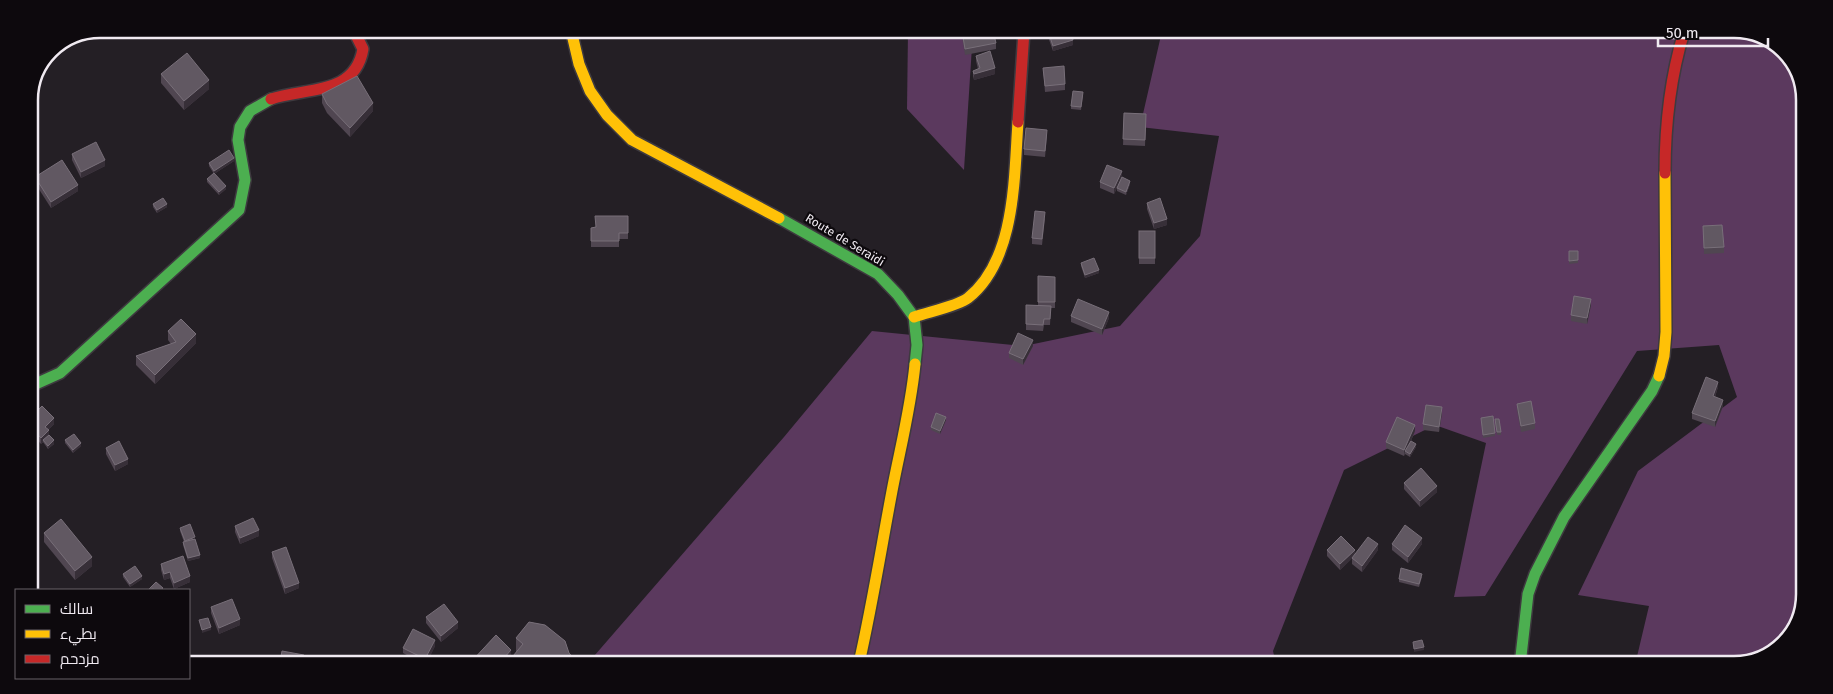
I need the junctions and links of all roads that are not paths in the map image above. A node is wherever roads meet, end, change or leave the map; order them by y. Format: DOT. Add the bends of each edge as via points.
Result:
graph roads {
  1 [pos="358,38"];
  2 [pos="573,38"];
  3 [pos="1024,38"];
  4 [pos="1682,38"];
  5 [pos="914,317"];
  6 [pos="38,383"];
  7 [pos="861,656"];
  8 [pos="1521,656"];
  1 -- 6 [label="main road" via="364,49 359,67 342,83 314,92 278,95 254,108 240,128 245,181 239,210 60,373"];
  2 -- 5 [label="main road, Route de Seraïdi" via="578,64 592,98 608,119 632,140 878,274"];
  3 -- 5 [label="main road" via="1006,236 987,278 967,299"];
  4 -- 8 [label="main road" via="1667,103 1666,333 1661,374 1564,517 1535,574 1528,594"];
  5 -- 7 [label="main road, Route de Seraïdi" via="917,345 912,396"];
}
